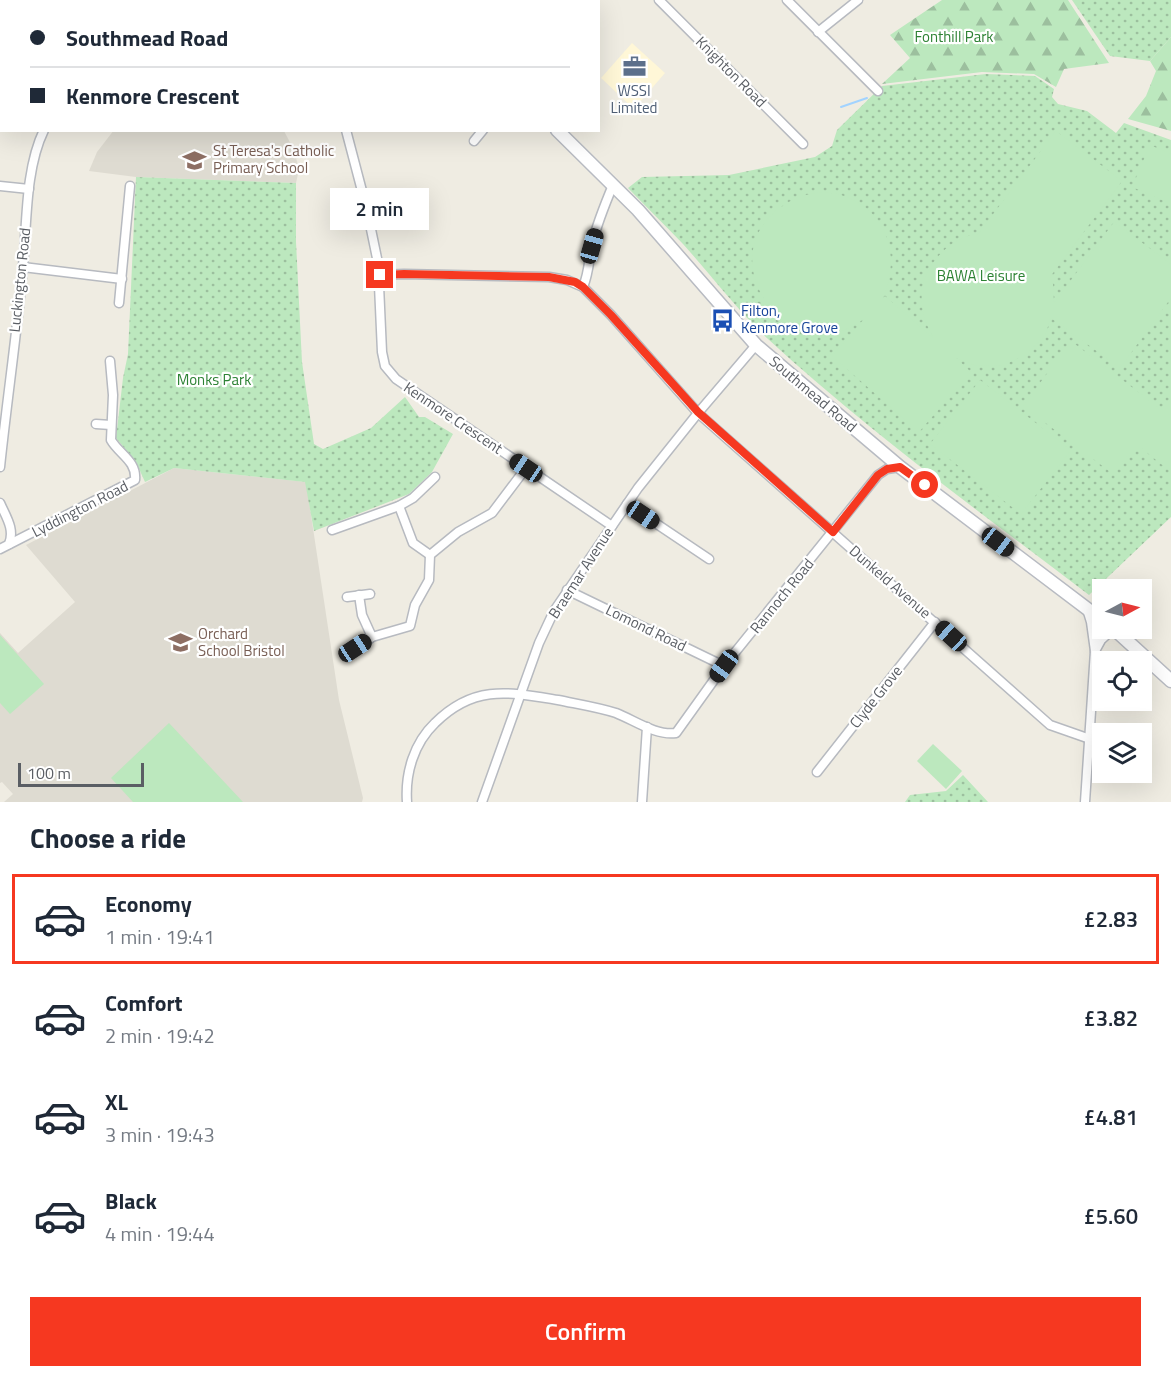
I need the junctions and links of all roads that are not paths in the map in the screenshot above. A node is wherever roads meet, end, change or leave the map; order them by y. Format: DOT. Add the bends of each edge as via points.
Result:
graph roads {
  1 [pos="659,0"];
  2 [pos="787,0"];
  3 [pos="858,0"];
  4 [pos="818,32"];
  5 [pos="878,91"];
  6 [pos="43,132"];
  7 [pos="347,132"];
  8 [pos="481,132"];
  9 [pos="559,132"];
  10 [pos="474,141"];
  11 [pos="803,144"];
  12 [pos="613,185"];
  13 [pos="0,186"];
  14 [pos="130,186"];
  15 [pos="29,189"];
  16 [pos="629,201"];
  17 [pos="607,205"];
  18 [pos="23,267"];
  19 [pos="380,275"];
  20 [pos="122,279"];
  21 [pos="583,287"];
  22 [pos="119,303"];
  23 [pos="756,345"];
  24 [pos="110,361"];
  25 [pos="698,412"];
  26 [pos="96,424"];
  27 [pos="111,425"];
  28 [pos="879,449"];
  29 [pos="0,467"];
  30 [pos="900,467"];
  31 [pos="526,468"];
  32 [pos="878,475"];
  33 [pos="435,477"];
  34 [pos="0,503"];
  35 [pos="627,504"];
  36 [pos="399,506"];
  37 [pos="612,526"];
  38 [pos="332,530"];
  39 [pos="833,532"];
  40 [pos="9,544"];
  41 [pos="0,549"];
  42 [pos="430,555"];
  43 [pos="709,559"];
  44 [pos="567,590"];
  45 [pos="370,594"];
  46 [pos="359,595"];
  47 [pos="347,597"];
  48 [pos="1087,609"];
  49 [pos="1092,613"];
  50 [pos="934,622"];
  51 [pos="372,637"];
  52 [pos="1102,639"];
  53 [pos="1124,639"];
  54 [pos="1095,651"];
  55 [pos="347,656"];
  56 [pos="724,666"];
  57 [pos="1171,681"];
  58 [pos="520,694"];
  59 [pos="1092,704"];
  60 [pos="647,727"];
  61 [pos="1090,739"];
  62 [pos="817,772"];
  63 [pos="408,802"];
  64 [pos="482,802"];
  65 [pos="642,802"];
  66 [pos="1085,802"];
  1 -- 11 [label="street, Knighton Road"];
  2 -- 4 [label="street"];
  3 -- 4 [label="street"];
  4 -- 5 [label="street"];
  6 -- 15 [label="street, Luckington Road"];
  7 -- 19 [label="street" via="368,210"];
  8 -- 10 [label="street"];
  9 -- 12 [label="main road, Southmead Road"];
  12 -- 16 [label="main road, Southmead Road"];
  12 -- 17 [label="street"];
  13 -- 15 [label="street"];
  14 -- 20 [label="street"];
  15 -- 18 [label="street, Luckington Road"];
  16 -- 17 [label="street"];
  16 -- 23 [label="main road, Southmead Road"];
  17 -- 21 [label="street" via="597,228"];
  18 -- 20 [label="street"];
  18 -- 29 [label="street, Luckington Road"];
  19 -- 21 [label="street" via="549,277"];
  19 -- 31 [label="street, Kenmore Crescent" via="385,366 396,379"];
  20 -- 22 [label="street"];
  21 -- 25 [label="street"];
  23 -- 25 [label="street, Braemar Avenue"];
  23 -- 28 [label="main road, Southmead Road"];
  24 -- 27 [label="street, Lyddington Road" via="116,372"];
  25 -- 35 [label="street, Braemar Avenue"];
  25 -- 39 [label="street, Dunkeld Avenue"];
  26 -- 27 [label="street"];
  27 -- 40 [label="street, Lyddington Road" via="111,440 128,458 135,480"];
  28 -- 30 [label="main road, Southmead Road"];
  28 -- 32 [label="street"];
  30 -- 32 [label="street"];
  30 -- 48 [label="main road, Southmead Road"];
  31 -- 37 [label="street, Kenmore Crescent"];
  31 -- 42 [label="street" via="492,513 458,532"];
  32 -- 39 [label="street, Rannoch Road"];
  33 -- 36 [label="street"];
  34 -- 40 [label="street" via="12,530"];
  35 -- 37 [label="street, Braemar Avenue"];
  35 -- 43 [label="street"];
  36 -- 38 [label="street"];
  36 -- 42 [label="street" via="413,543"];
  37 -- 44 [label="street, Braemar Avenue"];
  39 -- 50 [label="street, Dunkeld Avenue"];
  39 -- 56 [label="street, Rannoch Road"];
  40 -- 41 [label="street, Lyddington Road"];
  42 -- 51 [label="street" via="429,580 412,623 407,628"];
  44 -- 56 [label="street, Lomond Road"];
  44 -- 58 [label="street, Braemar Avenue" via="539,643"];
  45 -- 46 [label="street"];
  46 -- 47 [label="street"];
  46 -- 51 [label="street" via="362,615"];
  48 -- 49 [label="main road, Southmead Road"];
  48 -- 54 [label="street"];
  50 -- 61 [label="street, Dunkeld Avenue" via="1050,725"];
  50 -- 62 [label="street, Clyde Grove"];
  51 -- 55 [label="street"];
  52 -- 54 [label="street"];
  53 -- 57 [label="main road"];
  56 -- 60 [label="street, Rannoch Road" via="676,733"];
  58 -- 60 [label="street, Rannoch Road" via="615,713"];
  58 -- 63 [label="street, Rannoch Road" via="478,696 438,720 413,756"];
  58 -- 64 [label="street, Braemar Avenue"];
  59 -- 61 [label="street"];
  60 -- 65 [label="street"];
  61 -- 66 [label="street"];
}
